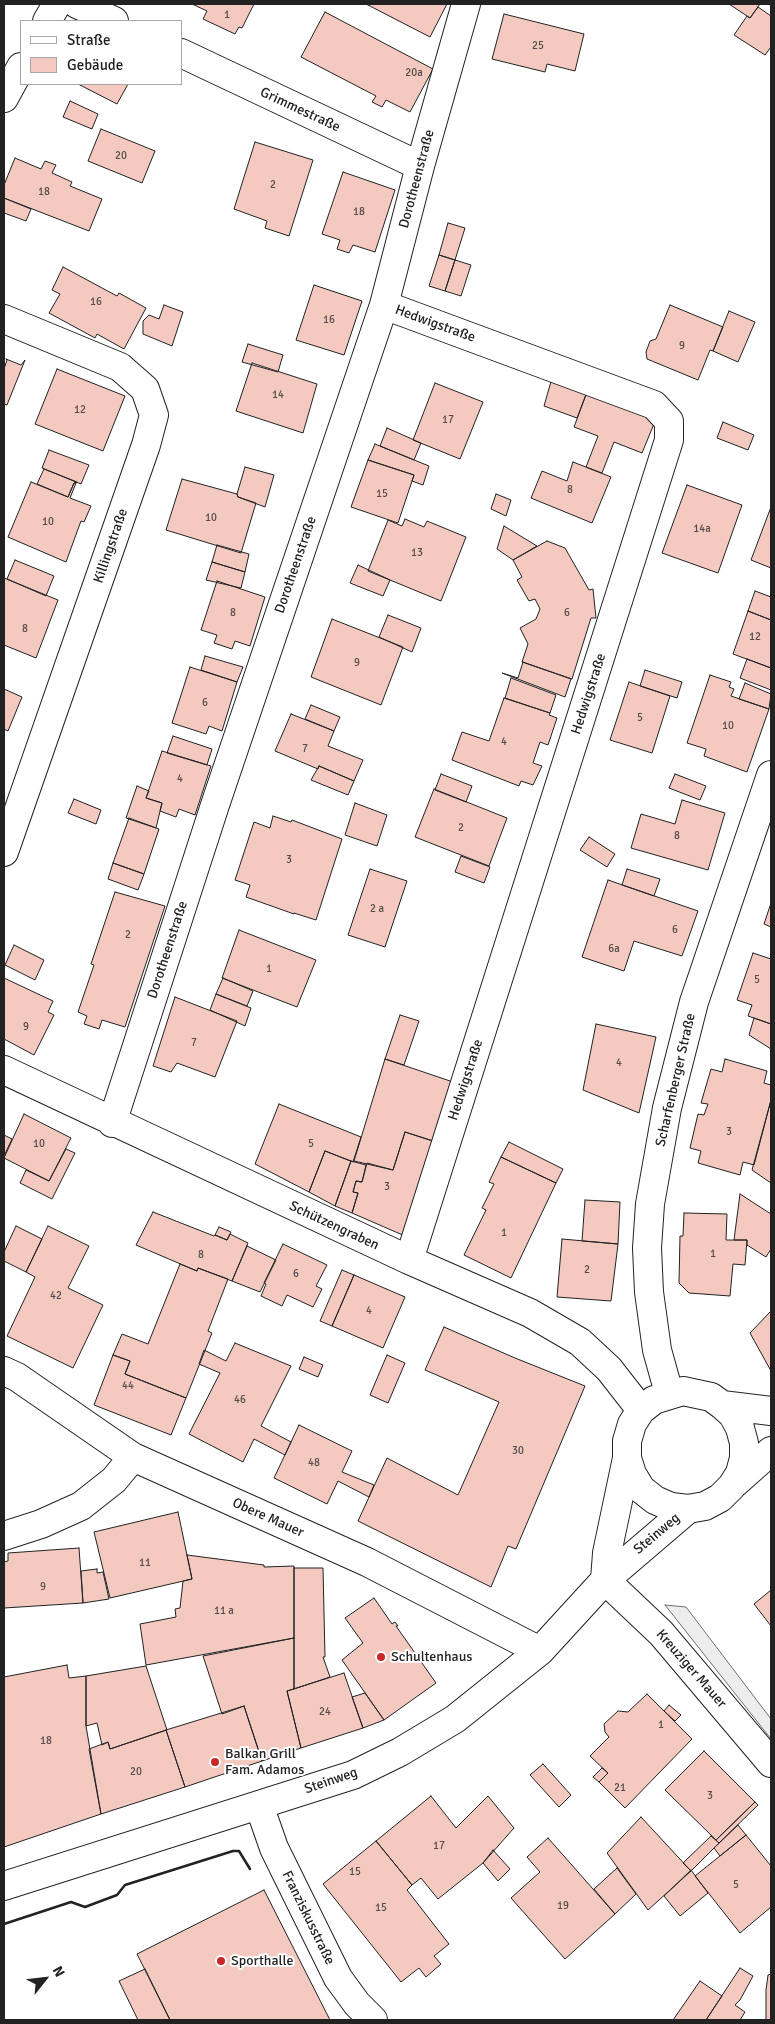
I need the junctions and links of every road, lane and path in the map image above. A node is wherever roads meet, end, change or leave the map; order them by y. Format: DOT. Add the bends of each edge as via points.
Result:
graph roads {
  1 [pos="57,4"];
  2 [pos="77,4"];
  3 [pos="466,4"];
  4 [pos="48,20"];
  5 [pos="112,20"];
  6 [pos="182,53"];
  7 [pos="20,69"];
  8 [pos="4,98"];
  9 [pos="420,166"];
  10 [pos="384,305"];
  11 [pos="4,319"];
  12 [pos="771,775"];
  13 [pos="4,852"];
  14 [pos="4,1070"];
  15 [pos="112,1123"];
  16 [pos="408,1260"];
  17 [pos="4,1371"];
  18 [pos="669,1393"];
  19 [pos="722,1404"];
  20 [pos="642,1410"];
  21 [pos="771,1411"];
  22 [pos="771,1450"];
  23 [pos="134,1457"];
  24 [pos="627,1458"];
  25 [pos="732,1486"];
  26 [pos="688,1509"];
  27 [pos="4,1536"];
  28 [pos="604,1580"];
  29 [pos="540,1651"];
  30 [pos="771,1763"];
  31 [pos="259,1805"];
  32 [pos="4,1886"];
  33 [pos="373,2020"];
  1 -- 4 [label="street"];
  2 -- 5 [label="street"];
  3 -- 9 [label="street, Dorotheenstraße"];
  6 -- 9 [label="street, Grimmestraße"];
  7 -- 8 [label="street"];
  9 -- 10 [label="street, Dorotheenstraße"];
  10 -- 15 [label="street, Dorotheenstraße" via="218,795"];
  10 -- 16 [label="street, Hedwigstraße" via="654,405 668,421 669,440"];
  11 -- 13 [label="street, Killingstraße" via="120,367 145,389 154,415"];
  12 -- 18 [label="street, Scharfenberger Straße" via="694,1002 667,1108 650,1204 648,1292 657,1350"];
  14 -- 15 [label="street, Schützengraben"];
  15 -- 16 [label="street, Schützengraben"];
  16 -- 20 [label="street, Schützengraben" via="530,1313 580,1342 609,1368"];
  17 -- 23 [label="street, Obere Mauer"];
  18 -- 19 [label="street" via="697,1392"];
  18 -- 20 [label="street"];
  19 -- 21 [label="street"];
  19 -- 25 [label="street" via="736,1422 744,1443 740,1473"];
  20 -- 24 [label="street" via="630,1432"];
  22 -- 25 [label="street"];
  23 -- 27 [label="street" via="114,1480 81,1506"];
  23 -- 29 [label="street, Obere Mauer" via="367,1562"];
  24 -- 26 [label="street" via="632,1474 655,1500 671,1507"];
  24 -- 28 [label="street"];
  25 -- 26 [label="street" via="712,1502"];
  26 -- 28 [label="street, Steinweg"];
  28 -- 29 [label="street, Steinweg"];
  28 -- 30 [label="street, Kreuziger Mauer" via="661,1634"];
  29 -- 31 [label="street, Steinweg" via="455,1719 400,1752 353,1775"];
  31 -- 32 [label="street, Steinweg"];
  31 -- 33 [label="street, Franziskusstraße" via="274,1848 338,1978"];
}
